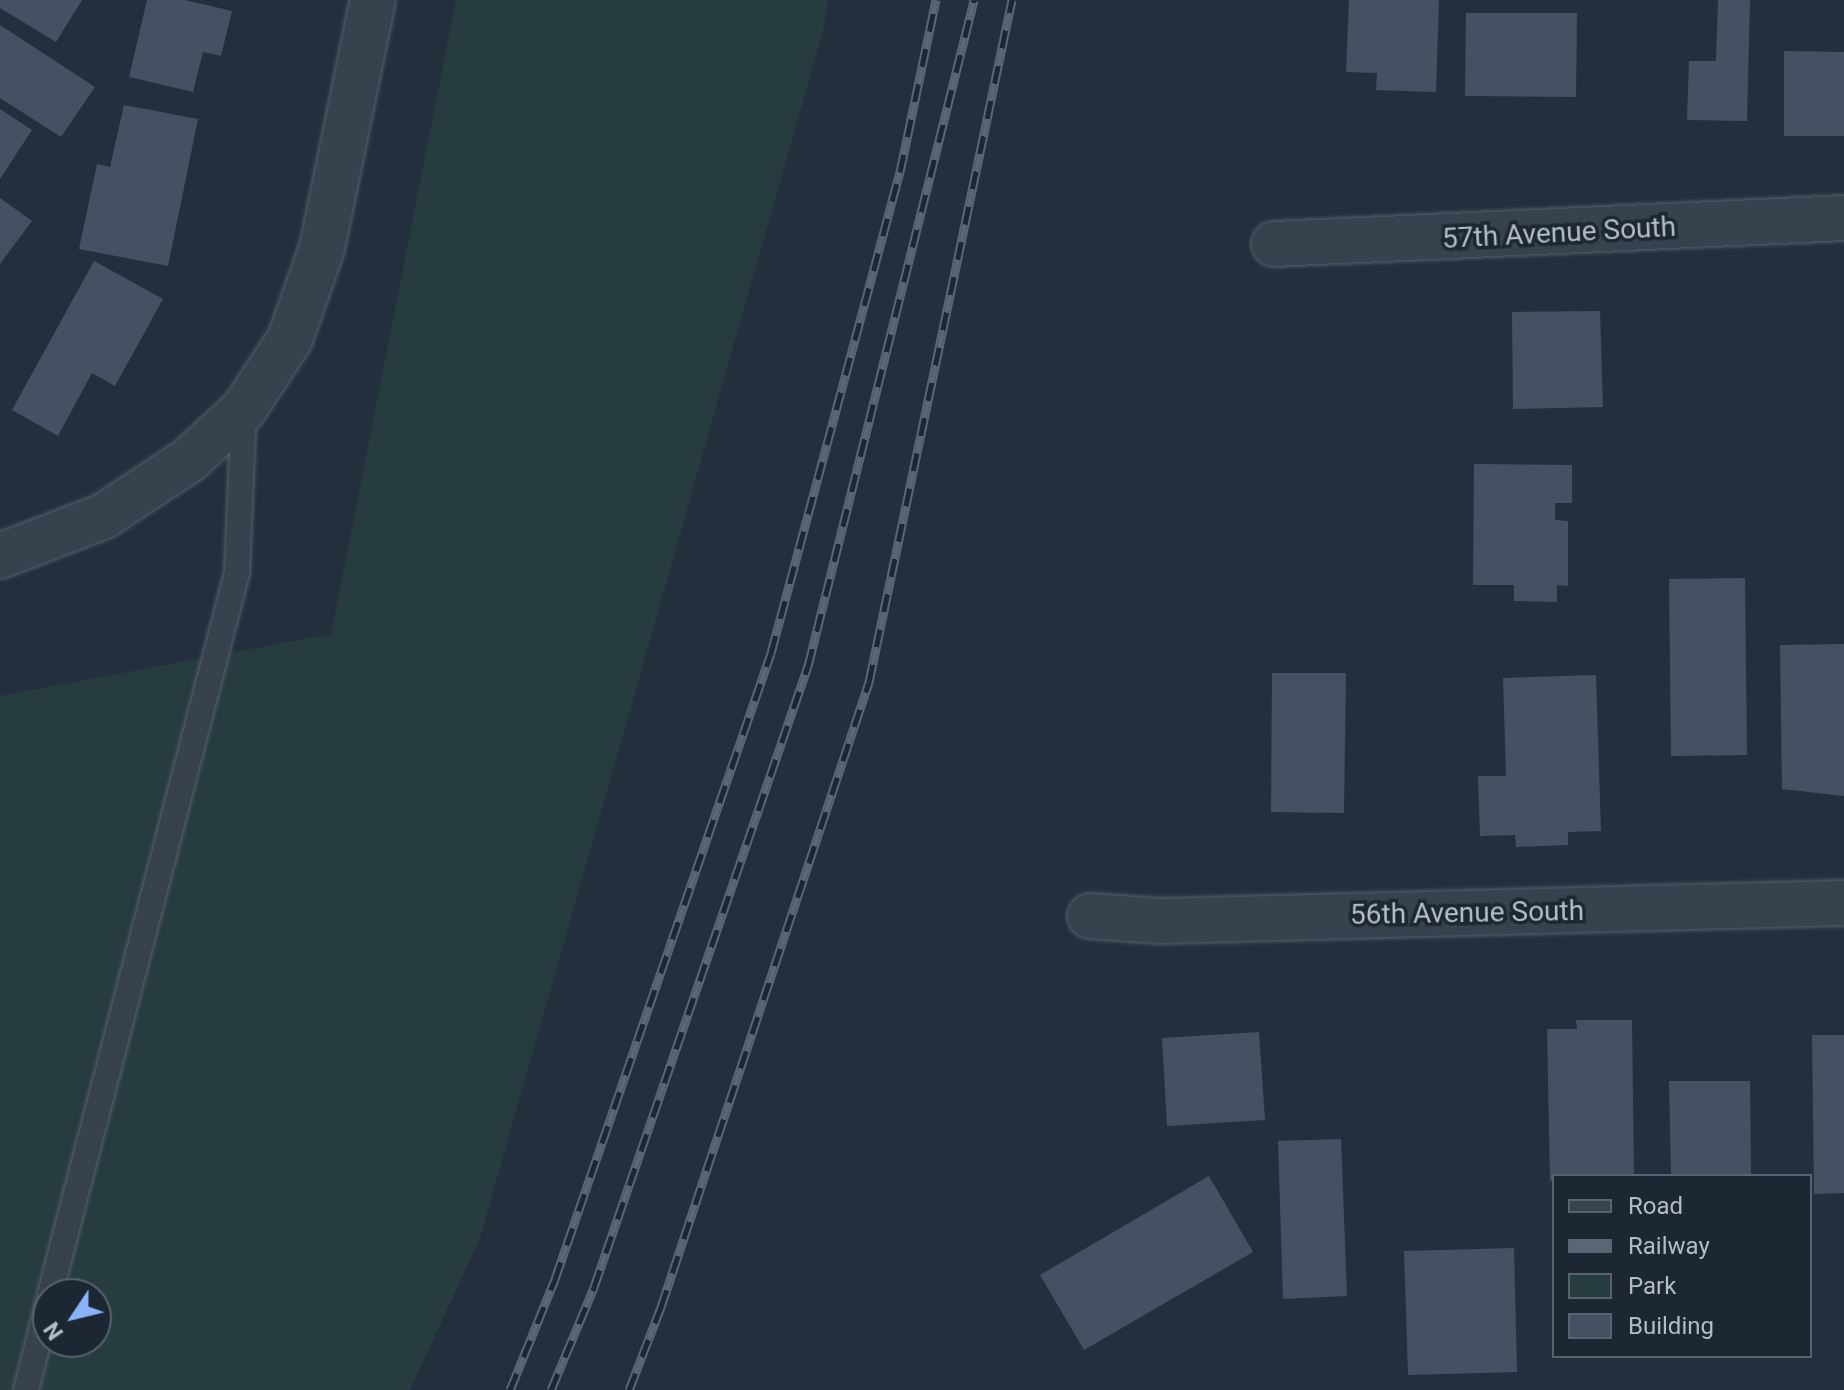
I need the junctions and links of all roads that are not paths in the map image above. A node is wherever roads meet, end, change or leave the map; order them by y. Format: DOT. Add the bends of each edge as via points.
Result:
graph roads {
  1 [pos="373,0"];
  2 [pos="1844,218"];
  3 [pos="1274,244"];
  4 [pos="244,409"];
  5 [pos="0,556"];
  6 [pos="1844,903"];
  7 [pos="1090,916"];
  8 [pos="54,1278"];
  9 [pos="34,1358"];
  10 [pos="26,1390"];
  1 -- 4 [label="street" via="322,248 290,339"];
  2 -- 3 [label="street, 57th Avenue South"];
  4 -- 5 [label="street" via="189,460 104,516"];
  4 -- 8 [label="lane" via="237,573"];
  6 -- 7 [label="street, 56th Avenue South" via="1161,921"];
  9 -- 10 [label="lane"];
}
